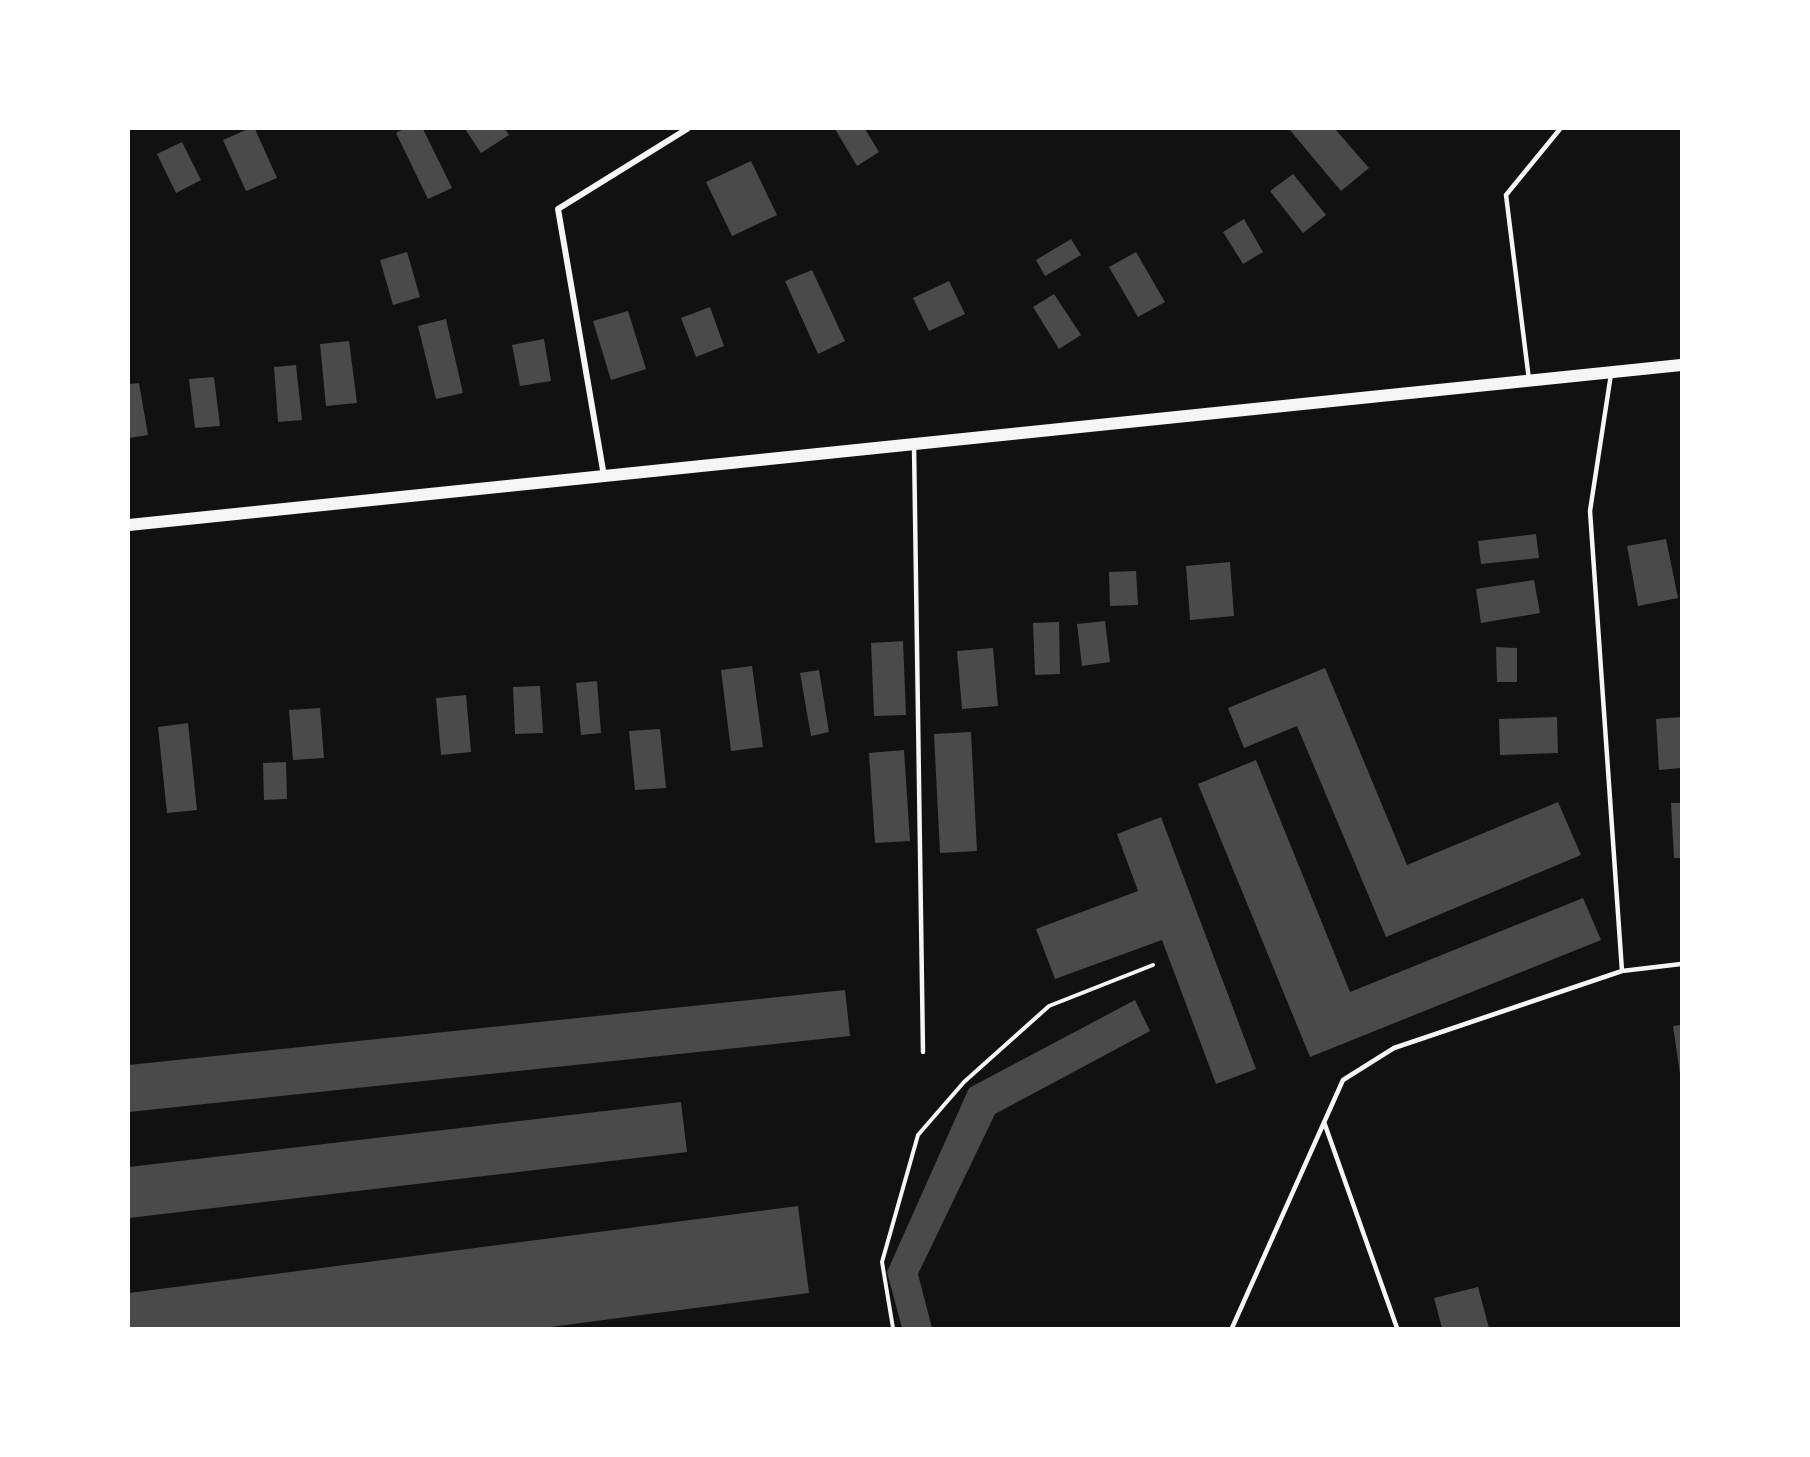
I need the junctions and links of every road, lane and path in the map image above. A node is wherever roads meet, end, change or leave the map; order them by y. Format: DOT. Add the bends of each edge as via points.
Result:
graph roads {
  1 [pos="687,129"];
  2 [pos="1560,129"];
  3 [pos="1681,365"];
  4 [pos="1612,372"];
  5 [pos="1529,380"];
  6 [pos="914,444"];
  7 [pos="604,476"];
  8 [pos="129,525"];
  9 [pos="1681,964"];
  10 [pos="1153,965"];
  11 [pos="1622,971"];
  12 [pos="924,1052"];
  13 [pos="1324,1122"];
  14 [pos="893,1328"];
  15 [pos="1232,1328"];
  16 [pos="1396,1328"];
  1 -- 7 [label="street" via="558,209"];
  2 -- 5 [label="lane" via="1506,195"];
  3 -- 4 [label="main road"];
  4 -- 5 [label="main road"];
  4 -- 11 [label="lane" via="1590,511"];
  5 -- 6 [label="main road"];
  6 -- 7 [label="main road"];
  6 -- 12 [label="lane"];
  7 -- 8 [label="main road"];
  9 -- 11 [label="lane"];
  10 -- 14 [label="path" via="1049,1006 963,1082 918,1136 882,1262"];
  11 -- 13 [label="lane" via="1394,1048 1342,1080"];
  13 -- 15 [label="lane"];
  13 -- 16 [label="lane"];
}
